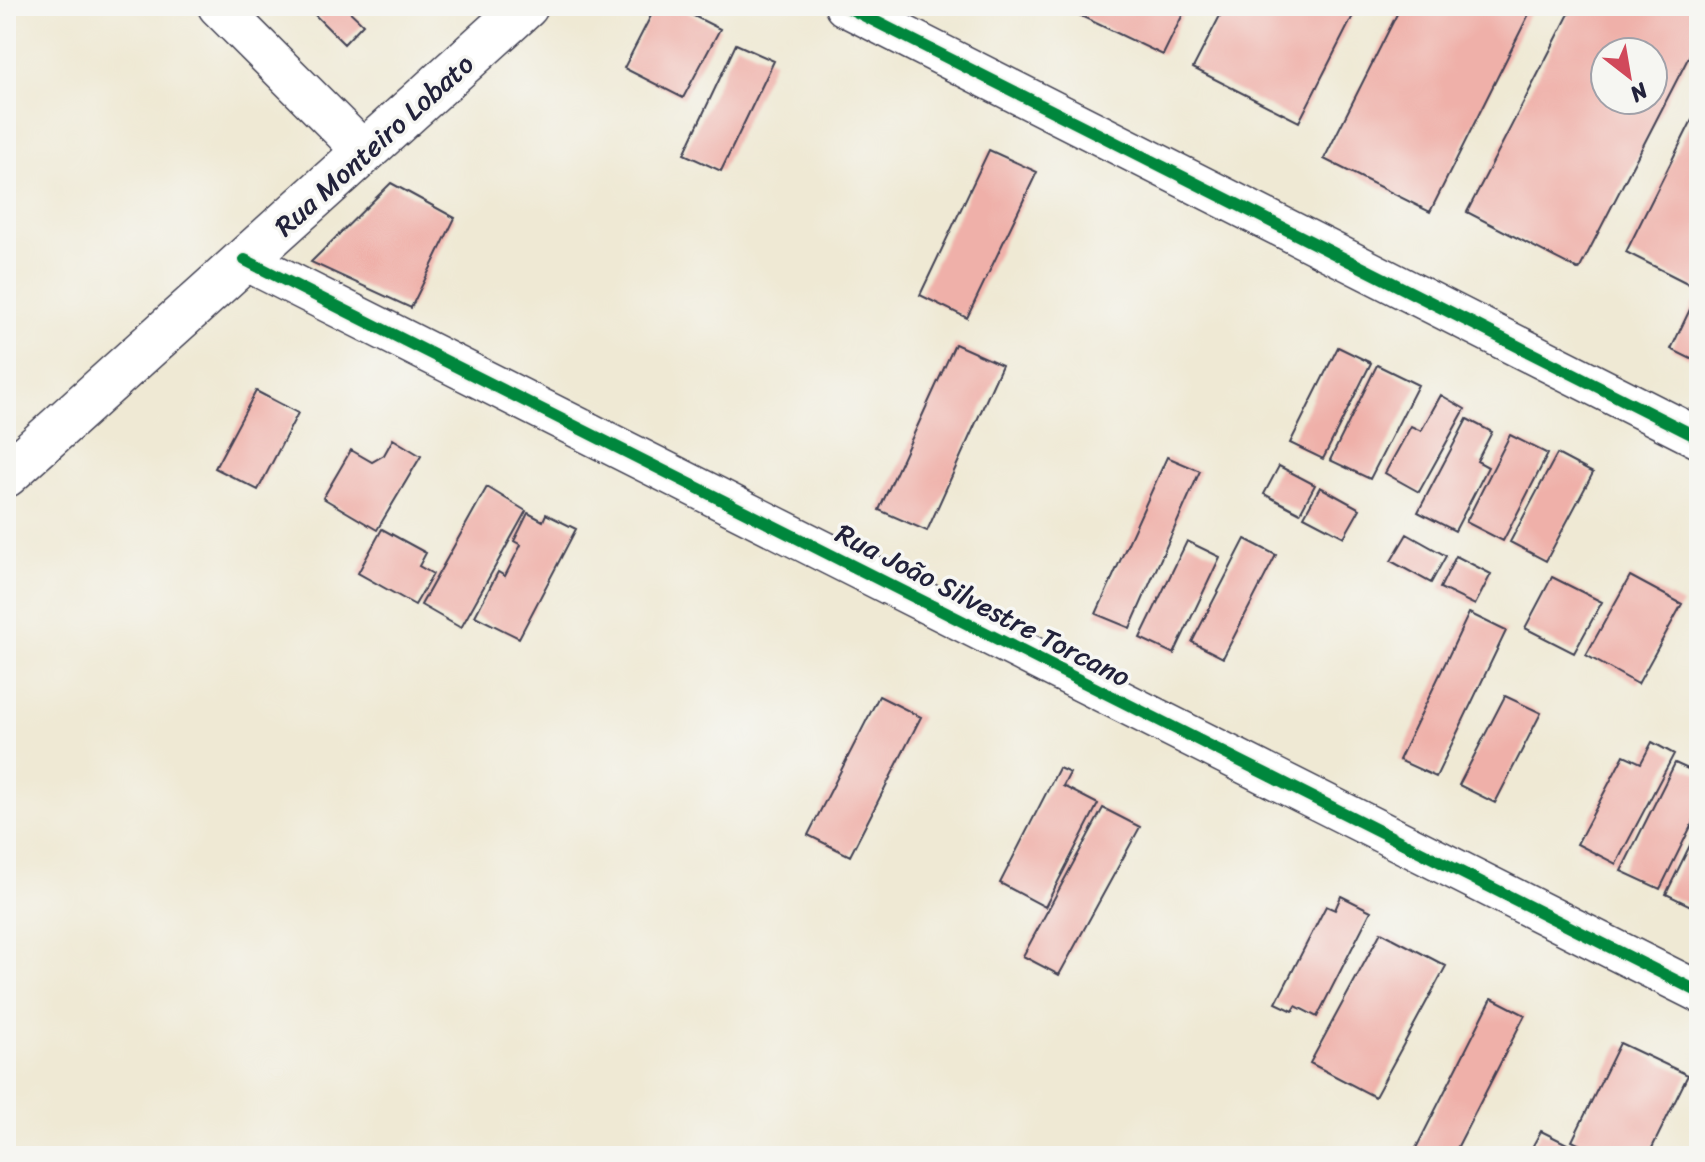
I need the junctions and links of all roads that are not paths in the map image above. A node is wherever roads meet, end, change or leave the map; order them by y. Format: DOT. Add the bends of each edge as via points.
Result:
graph roads {
  1 [pos="218,6"];
  2 [pos="526,6"];
  3 [pos="845,6"];
  4 [pos="365,153"];
  5 [pos="245,260"];
  6 [pos="1699,438"];
  7 [pos="6,475"];
  8 [pos="1699,992"];
  1 -- 4 [label="street"];
  2 -- 4 [label="street, Rua Monteiro Lobato"];
  3 -- 6 [label="street"];
  4 -- 5 [label="street, Rua Monteiro Lobato"];
  5 -- 7 [label="street, Rua Monteiro Lobato"];
  5 -- 8 [label="street, Rua João Silvestre Torcano"];
}
